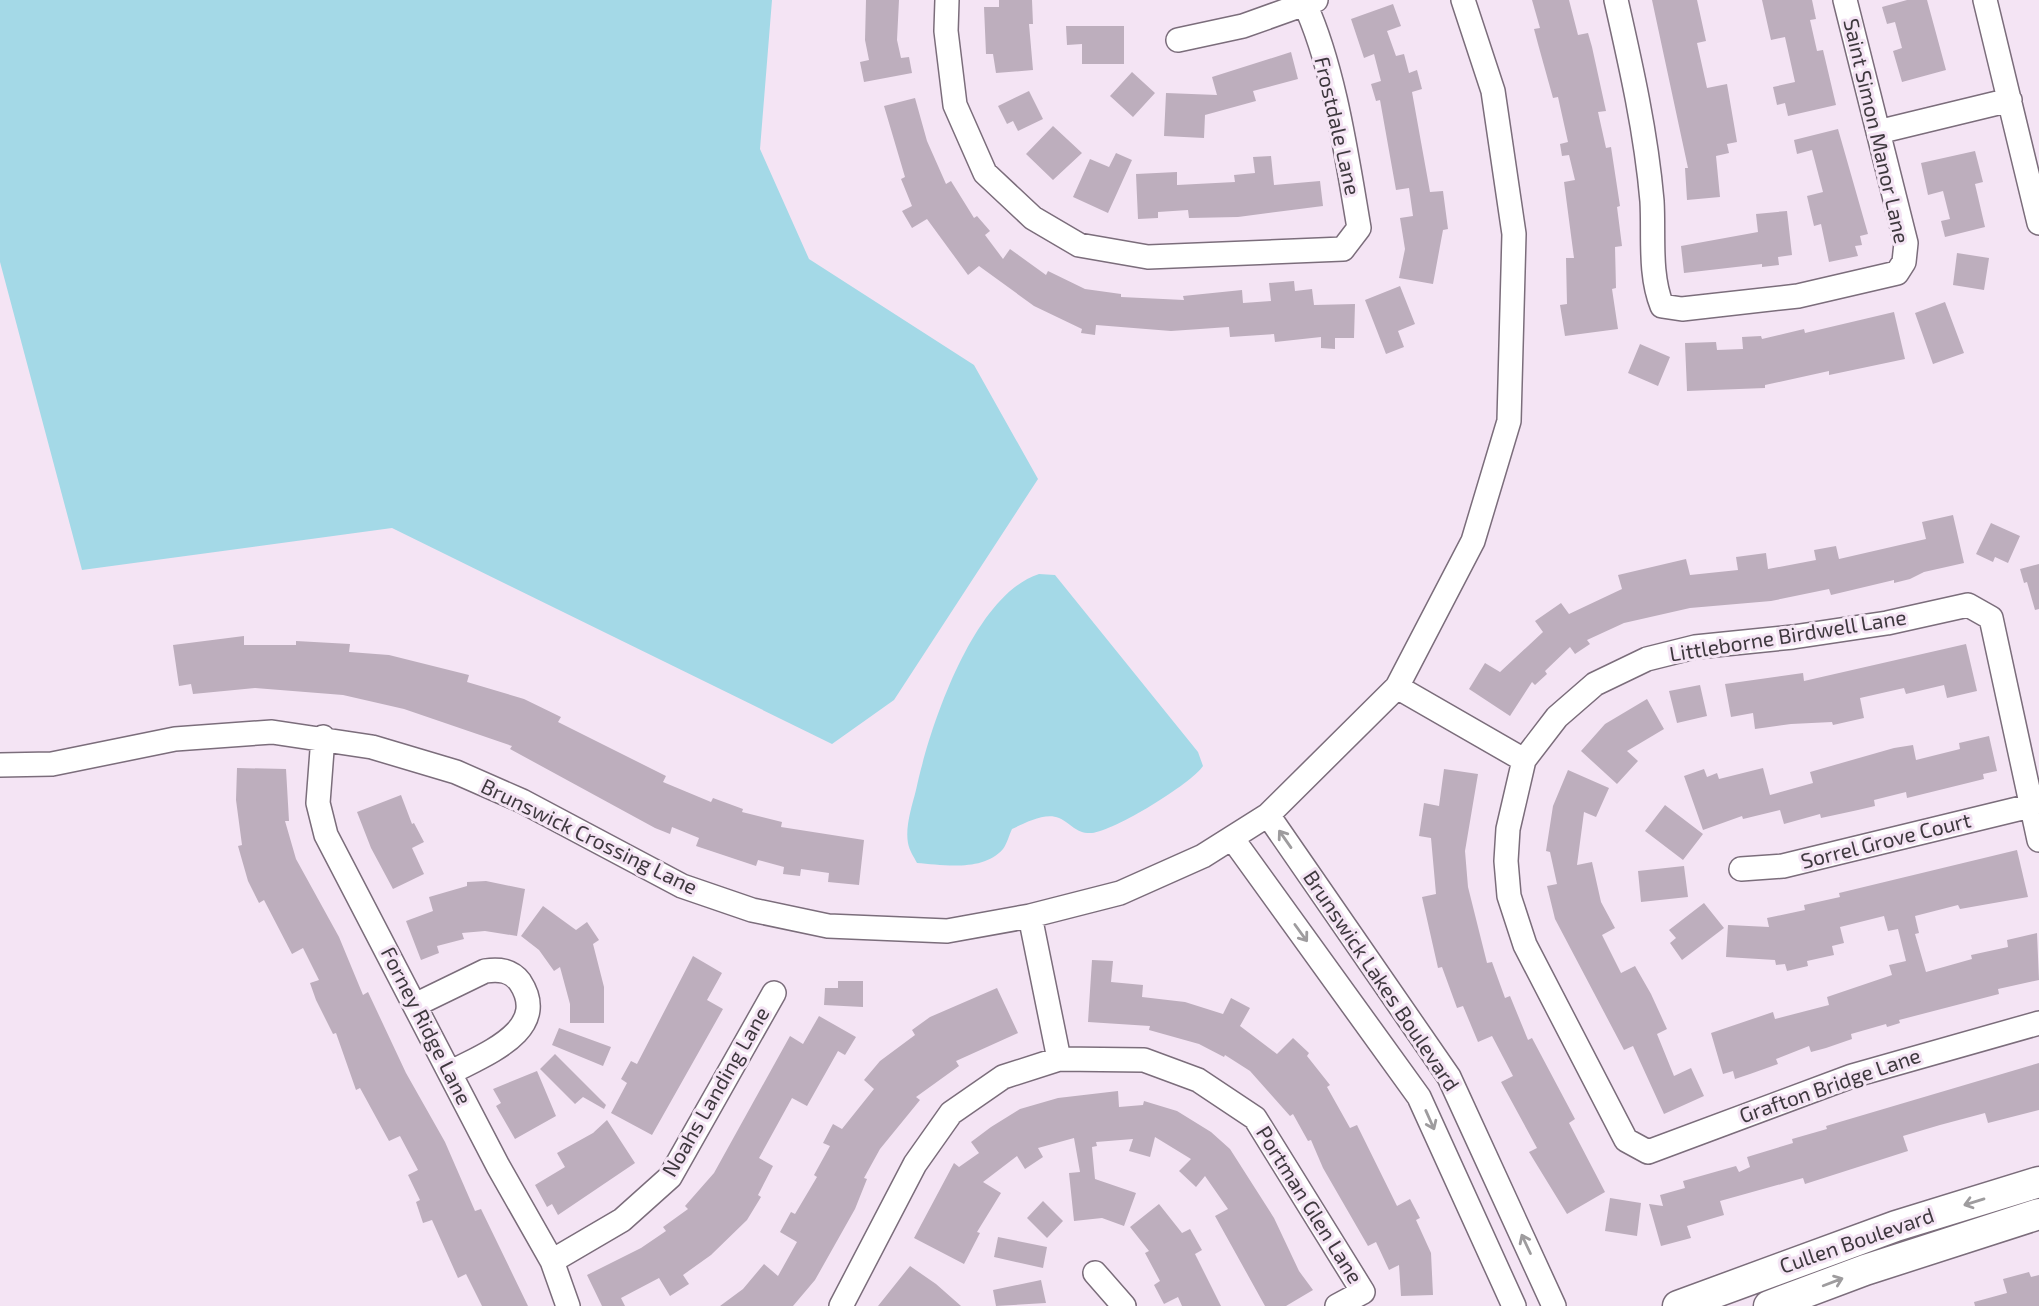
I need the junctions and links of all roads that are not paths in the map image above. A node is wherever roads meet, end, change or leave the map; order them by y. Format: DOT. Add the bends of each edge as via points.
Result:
graph roads {
  1 [pos="947,0"];
  2 [pos="1463,0"];
  3 [pos="1616,0"];
  4 [pos="1845,0"];
  5 [pos="1985,0"];
  6 [pos="1308,1"];
  7 [pos="1178,40"];
  8 [pos="2010,100"];
  9 [pos="1878,132"];
  10 [pos="2039,223"];
  11 [pos="1397,687"];
  12 [pos="323,737"];
  13 [pos="1524,760"];
  14 [pos="0,765"];
  15 [pos="2030,806"];
  16 [pos="1268,815"];
  17 [pos="1233,838"];
  18 [pos="2039,840"];
  19 [pos="1741,869"];
  20 [pos="1030,916"];
  21 [pos="774,993"];
  22 [pos="415,1005"];
  23 [pos="2039,1023"];
  24 [pos="1059,1059"];
  25 [pos="450,1073"];
  26 [pos="1626,1140"];
  27 [pos="2039,1182"];
  28 [pos="2039,1214"];
  29 [pos="552,1261"];
  30 [pos="1095,1273"];
  31 [pos="568,1306"];
  32 [pos="841,1306"];
  33 [pos="1124,1306"];
  34 [pos="1337,1306"];
  35 [pos="1514,1306"];
  36 [pos="1554,1306"];
  37 [pos="1678,1306"];
  38 [pos="1769,1306"];
  1 -- 6 [label="street, Frostdale Lane" via="955,104 985,173 1032,218 1079,245 1148,257 1343,249 1359,228 1331,85"];
  2 -- 11 [label="street, Brunswick Crossing Lane" via="1493,91 1514,234 1509,421 1473,541"];
  3 -- 9 [label="street, Saint Simon Manor Lane" via="1641,113 1652,200 1655,289 1662,306 1682,309 1798,296 1897,273 1904,262 1906,243"];
  4 -- 9 [label="street, Saint Simon Manor Lane"];
  5 -- 8 [label="street"];
  6 -- 7 [label="street" via="1243,26"];
  8 -- 9 [label="street"];
  8 -- 10 [label="street"];
  11 -- 13 [label="street"];
  11 -- 16 [label="street, Brunswick Crossing Lane"];
  12 -- 14 [label="street, Brunswick Crossing Lane" via="272,732 175,739 52,764"];
  12 -- 20 [label="street, Brunswick Crossing Lane" via="456,772 522,801 682,886 752,909 828,926 947,931"];
  12 -- 22 [label="street, Forney Ridge Lane" via="318,803 326,835"];
  13 -- 15 [label="street, Littleborne Birdwell Lane" via="1557,717 1595,684 1647,659 1695,647 1887,623 1968,605 1991,618"];
  13 -- 26 [label="street, Littleborne Birdwell Lane" via="1508,829 1509,896 1525,945"];
  15 -- 18 [label="street"];
  15 -- 19 [label="street, Sorrel Grove Court" via="1783,866"];
  16 -- 17 [label="street, Brunswick Crossing Lane"];
  36 -- 16 [label="street, Brunswick Lakes Boulevard, one-way" via="1449,1077"];
  17 -- 20 [label="street, Brunswick Crossing Lane" via="1120,893"];
  17 -- 35 [label="street, Brunswick Lakes Boulevard, one-way" via="1419,1097"];
  20 -- 24 [label="street"];
  21 -- 29 [label="street, Noahs Landing Lane" via="670,1177 622,1220"];
  22 -- 25 [label="street, Forney Ridge Lane"];
  22 -- 25 [label="street" via="485,971 498,969 520,982 527,1011 517,1035"];
  23 -- 26 [label="street, Grafton Bridge Lane" via="1852,1076 1648,1152"];
  24 -- 32 [label="street, Portman Glen Lane" via="1003,1077 951,1114 915,1164"];
  24 -- 34 [label="street, Portman Glen Lane" via="1144,1060 1198,1080 1255,1118 1363,1292"];
  25 -- 29 [label="street, Forney Ridge Lane"];
  27 -- 37 [label="main road, Cullen Boulevard, one-way" via="1896,1226"];
  38 -- 28 [label="main road, Cullen Boulevard, one-way"];
  29 -- 31 [label="street, Forney Ridge Lane"];
  30 -- 33 [label="street"];
}
